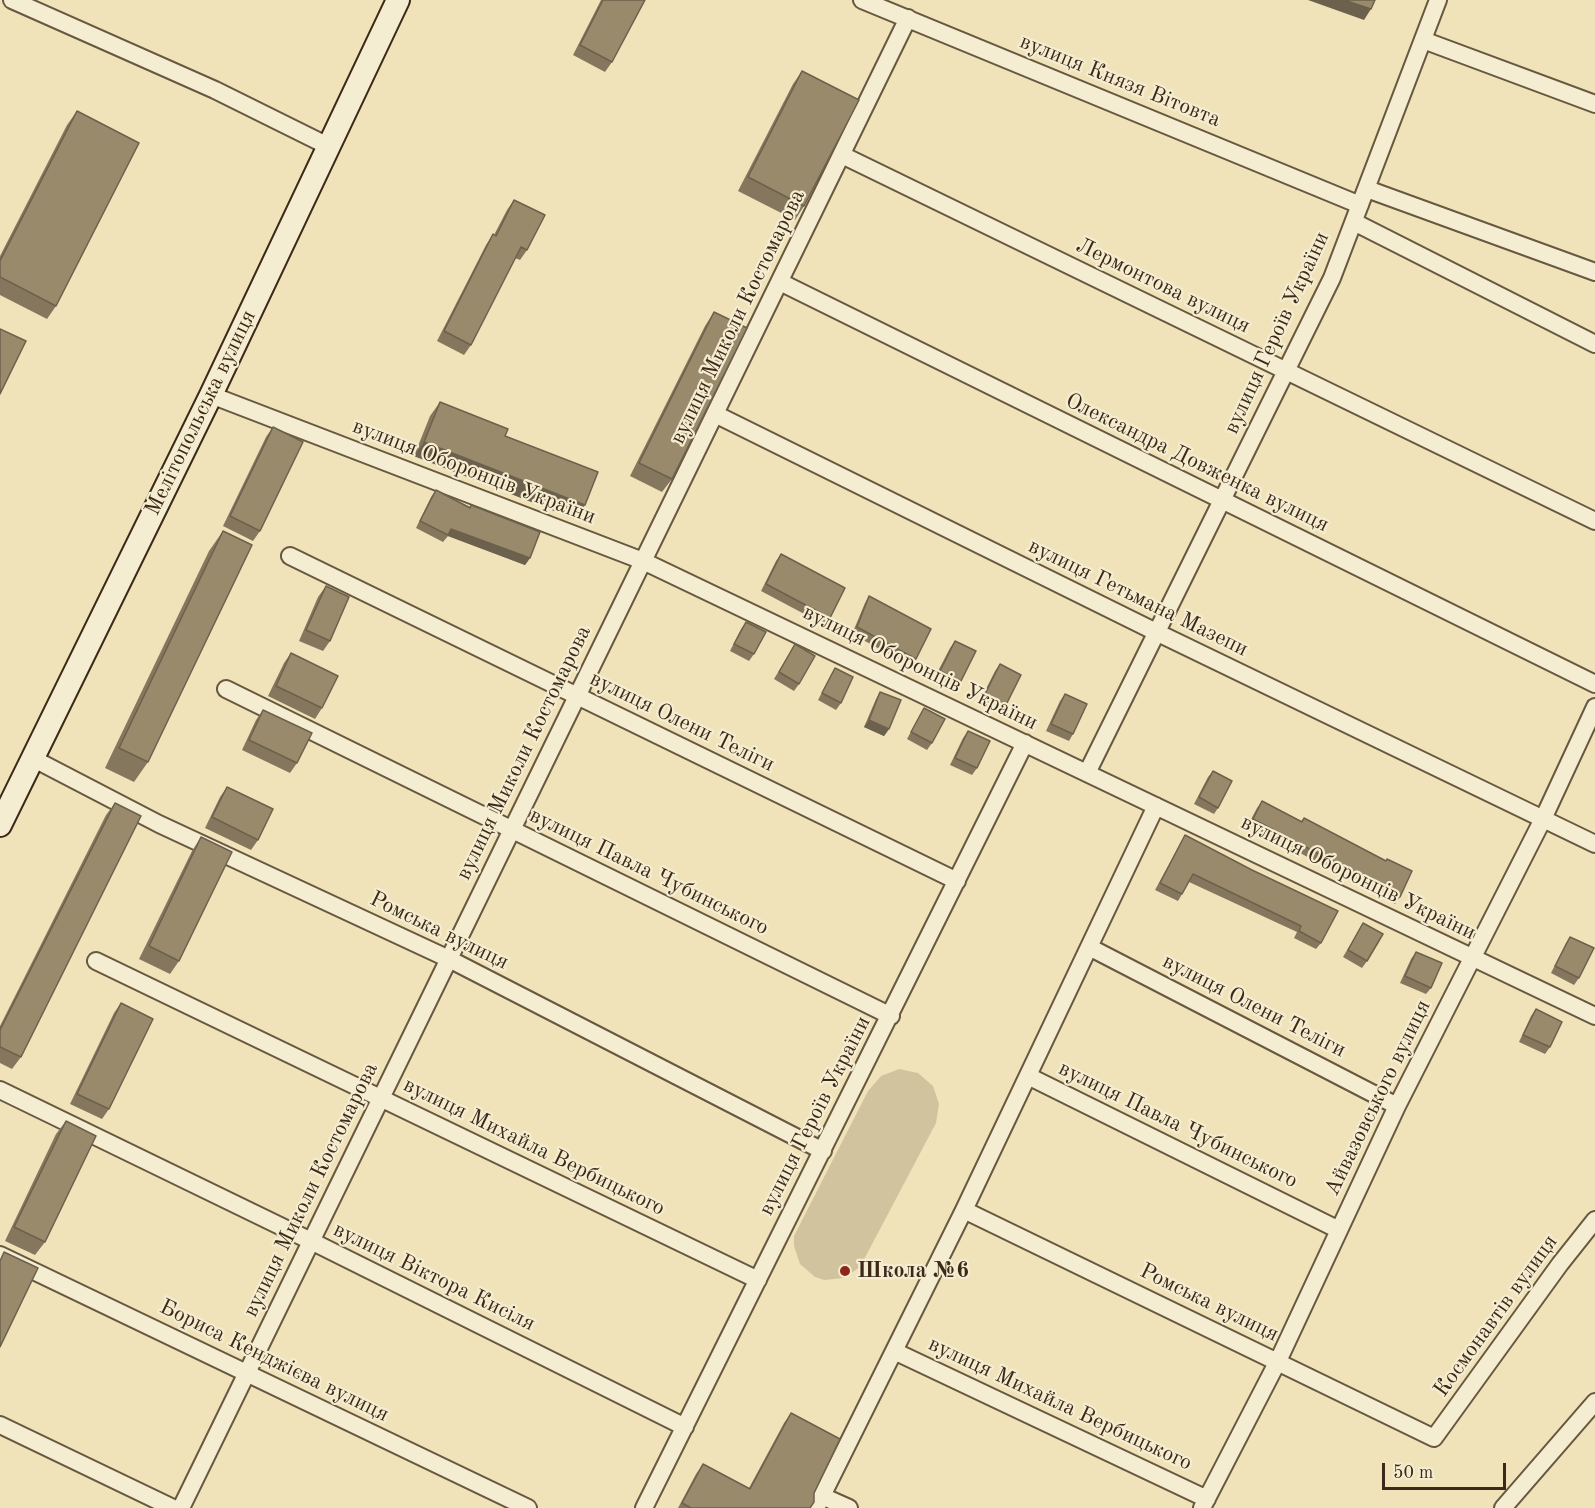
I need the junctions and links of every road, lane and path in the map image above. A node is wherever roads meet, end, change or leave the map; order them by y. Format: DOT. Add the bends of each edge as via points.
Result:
graph roads {
  1 [pos="12,0"];
  2 [pos="398,0"];
  3 [pos="862,0"];
  4 [pos="1438,0"];
  5 [pos="908,18"];
  6 [pos="1423,40"];
  7 [pos="1595,104"];
  8 [pos="328,146"];
  9 [pos="842,155"];
  10 [pos="1364,197"];
  11 [pos="1354,222"];
  12 [pos="1595,272"];
  13 [pos="780,282"];
  14 [pos="1595,344"];
  15 [pos="1286,371"];
  16 [pos="211,395"];
  17 [pos="715,414"];
  18 [pos="1222,500"];
  19 [pos="1595,521"];
  20 [pos="290,556"];
  21 [pos="643,561"];
  22 [pos="1156,632"];
  23 [pos="1595,684"];
  24 [pos="226,688"];
  25 [pos="578,696"];
  26 [pos="1595,707"];
  27 [pos="1025,743"];
  28 [pos="32,759"];
  29 [pos="1087,773"];
  30 [pos="1156,806"];
  31 [pos="1543,819"];
  32 [pos="0,825"];
  33 [pos="512,830"];
  34 [pos="1595,843"];
  35 [pos="957,881"];
  36 [pos="1089,947"];
  37 [pos="1472,957"];
  38 [pos="449,959"];
  39 [pos="96,961"];
  40 [pos="891,1016"];
  41 [pos="1595,1016"];
  42 [pos="1029,1076"];
  43 [pos="0,1090"];
  44 [pos="380,1098"];
  45 [pos="1397,1106"];
  46 [pos="823,1151"];
  47 [pos="964,1210"];
  48 [pos="1595,1220"];
  49 [pos="1339,1230"];
  50 [pos="311,1241"];
  51 [pos="0,1255"];
  52 [pos="758,1280"];
  53 [pos="894,1351"];
  54 [pos="1278,1361"];
  55 [pos="247,1373"];
  56 [pos="1595,1402"];
  57 [pos="0,1425"];
  58 [pos="685,1427"];
  59 [pos="1434,1438"];
  60 [pos="819,1502"];
  61 [pos="1204,1503"];
  62 [pos="173,1508"];
  63 [pos="181,1508"];
  64 [pos="528,1508"];
  65 [pos="644,1508"];
  66 [pos="849,1508"];
  67 [pos="1503,1508"];
  1 -- 8 [label="street" via="214,90"];
  2 -- 8 [label="main road, Мелітопольська вулиця"];
  3 -- 5 [label="street, вулиця Князя Вітовта"];
  4 -- 6 [label="street, вулиця Героїв України"];
  5 -- 9 [label="street, вулиця Миколи Костомарова"];
  5 -- 10 [label="street, вулиця Князя Вітовта"];
  6 -- 7 [label="street"];
  6 -- 10 [label="street, вулиця Героїв України"];
  8 -- 16 [label="main road, Мелітопольська вулиця"];
  9 -- 13 [label="street, вулиця Миколи Костомарова"];
  9 -- 15 [label="street, Лермонтова вулиця"];
  10 -- 11 [label="street, вулиця Героїв України"];
  10 -- 12 [label="street, вулиця Князя Вітовта"];
  11 -- 14 [label="street"];
  11 -- 15 [label="street, вулиця Героїв України" via="1332,278"];
  13 -- 17 [label="street, вулиця Миколи Костомарова"];
  13 -- 18 [label="street, Олександра Довженка вулиця"];
  15 -- 18 [label="street, вулиця Героїв України"];
  15 -- 19 [label="street, Лермонтова вулиця"];
  16 -- 21 [label="street, вулиця Оборонців України"];
  16 -- 28 [label="main road, Мелітопольська вулиця"];
  17 -- 21 [label="street, вулиця Миколи Костомарова"];
  17 -- 22 [label="street, вулиця Гетьмана Мазепи"];
  18 -- 22 [label="street, вулиця Героїв України"];
  18 -- 23 [label="street, Олександра Довженка вулиця"];
  20 -- 25 [label="street, вулиця Олени Теліги"];
  21 -- 25 [label="street, вулиця Миколи Костомарова"];
  21 -- 27 [label="street, вулиця Оборонців України"];
  22 -- 29 [label="street, вулиця Героїв України"];
  22 -- 31 [label="street, вулиця Гетьмана Мазепи"];
  24 -- 33 [label="street, вулиця Павла Чубинського"];
  25 -- 33 [label="street, вулиця Миколи Костомарова"];
  25 -- 35 [label="street, вулиця Олени Теліги"];
  26 -- 31 [label="street, Айвазовського вулиця"];
  27 -- 29 [label="street, вулиця Оборонців України"];
  27 -- 35 [label="street, вулиця Героїв України"];
  28 -- 32 [label="main road, Мелітопольська вулиця"];
  28 -- 38 [label="street, Ромська вулиця" via="159,824"];
  29 -- 30 [label="street, вулиця Оборонців України"];
  30 -- 36 [label="street"];
  30 -- 37 [label="street, вулиця Оборонців України"];
  31 -- 34 [label="street, вулиця Гетьмана Мазепи"];
  31 -- 37 [label="street, Айвазовського вулиця"];
  33 -- 38 [label="street, вулиця Миколи Костомарова"];
  33 -- 40 [label="street, вулиця Павла Чубинського"];
  35 -- 40 [label="street, вулиця Героїв України"];
  36 -- 42 [label="street"];
  36 -- 45 [label="street, вулиця Олени Теліги"];
  37 -- 41 [label="street, вулиця Оборонців України"];
  37 -- 45 [label="street, Айвазовського вулиця"];
  38 -- 44 [label="street, вулиця Миколи Костомарова"];
  38 -- 46 [label="street, Ромська вулиця"];
  39 -- 44 [label="street, вулиця Михайла Вербицького"];
  40 -- 46 [label="street, вулиця Героїв України"];
  42 -- 47 [label="street"];
  42 -- 49 [label="street, вулиця Павла Чубинського"];
  43 -- 50 [label="street, вулиця Віктора Кисіля"];
  44 -- 50 [label="street, вулиця Миколи Костомарова"];
  44 -- 52 [label="street, вулиця Михайла Вербицького"];
  45 -- 49 [label="street, Айвазовського вулиця"];
  46 -- 52 [label="street, вулиця Героїв України"];
  47 -- 53 [label="street"];
  47 -- 54 [label="street, Ромська вулиця"];
  48 -- 59 [label="street, Космонавтів вулиця"];
  49 -- 54 [label="street, Айвазовського вулиця"];
  50 -- 55 [label="street, вулиця Миколи Костомарова"];
  50 -- 58 [label="street, вулиця Віктора Кисіля"];
  51 -- 55 [label="street, Бориса Кенджієва вулиця"];
  52 -- 58 [label="street, вулиця Героїв України"];
  53 -- 60 [label="street"];
  53 -- 61 [label="street, вулиця Михайла Вербицького"];
  54 -- 59 [label="street, Ромська вулиця"];
  54 -- 61 [label="street, Айвазовського вулиця"];
  55 -- 63 [label="street, вулиця Миколи Костомарова"];
  55 -- 64 [label="street, Бориса Кенджієва вулиця"];
  56 -- 67 [label="street"];
  57 -- 62 [label="street"];
  58 -- 65 [label="street, вулиця Героїв України"];
  60 -- 66 [label="street"];
}
